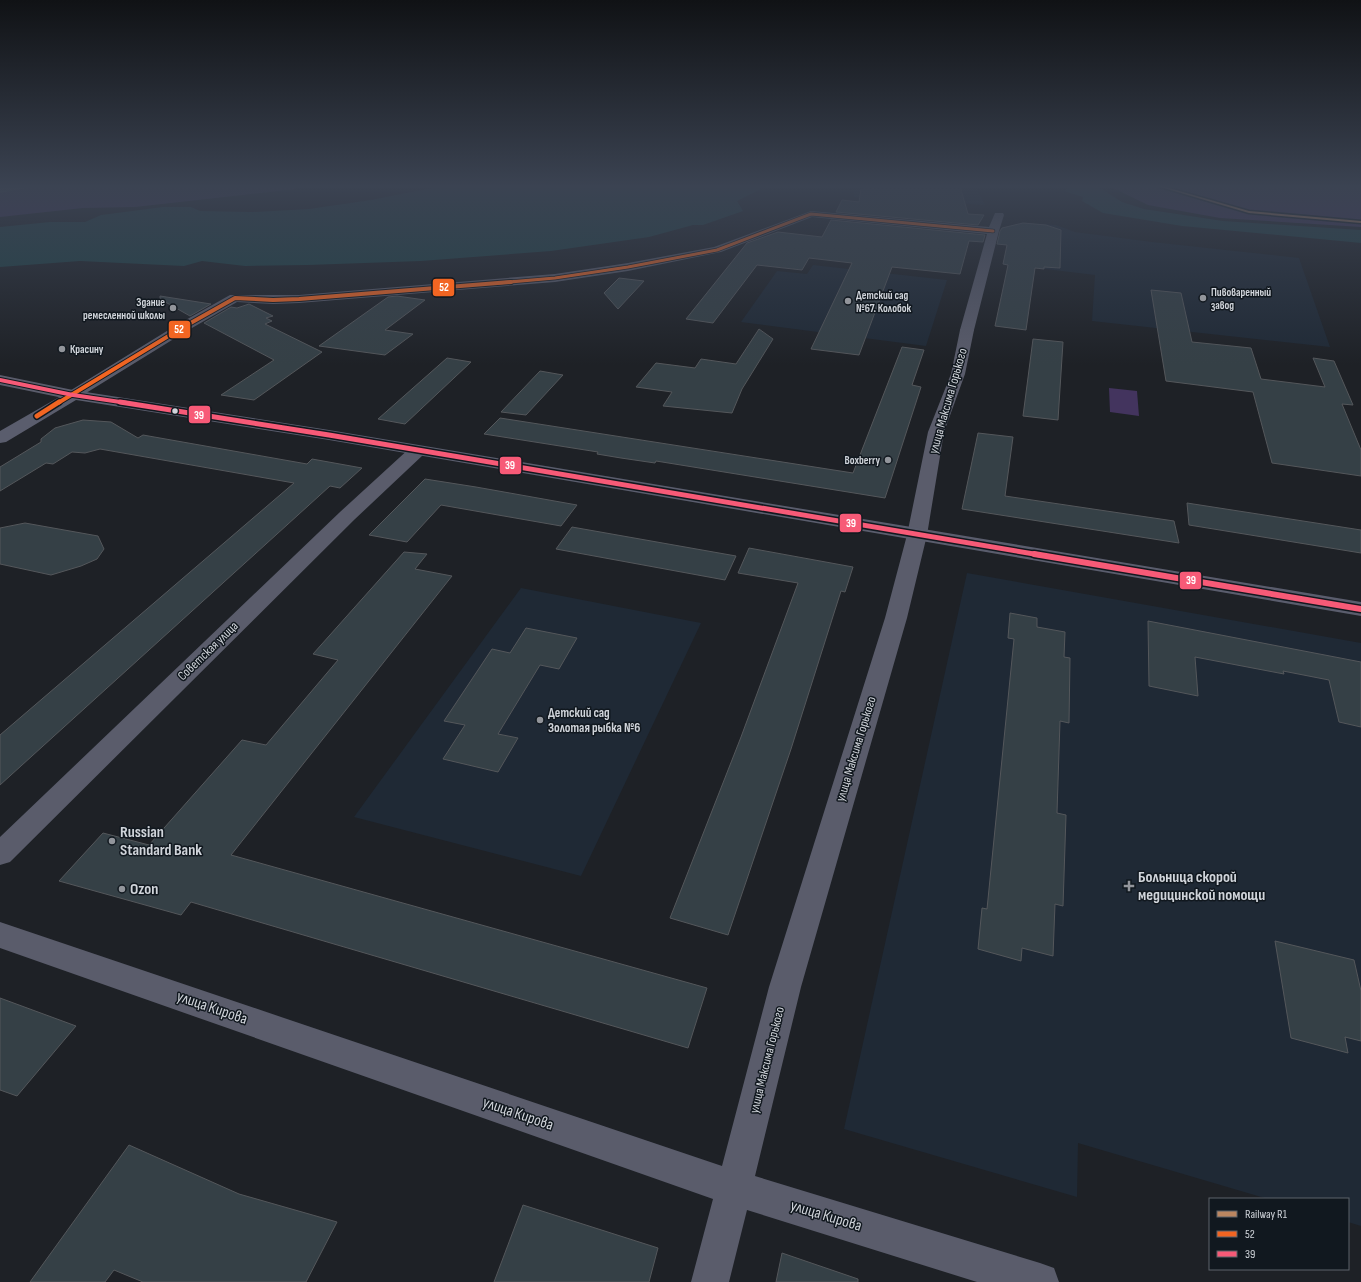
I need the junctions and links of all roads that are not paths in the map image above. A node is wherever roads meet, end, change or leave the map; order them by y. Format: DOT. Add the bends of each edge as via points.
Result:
graph roads {
  1 [pos="728,246"];
  2 [pos="989,246"];
  3 [pos="0,380"];
  4 [pos="73,395"];
  5 [pos="0,438"];
  6 [pos="417,451"];
  7 [pos="917,534"];
  8 [pos="1361,609"];
  9 [pos="0,854"];
  10 [pos="0,935"];
  11 [pos="734,1188"];
  12 [pos="710,1282"];
  13 [pos="1040,1282"];
  1 -- 4 [label="street" via="628,267 555,278 299,299 235,298"];
  2 -- 7 [label="street, улица Максима Горького" via="958,374 936,432"];
  3 -- 4 [label="street"];
  4 -- 5 [label="main road"];
  4 -- 6 [label="main road"];
  6 -- 7 [label="main road"];
  6 -- 9 [label="street, Советская улица"];
  7 -- 8 [label="main road"];
  7 -- 11 [label="street, улица Максима Горького" via="896,618 785,987"];
  10 -- 11 [label="street, улица Кирова"];
  11 -- 12 [label="street, улица Максима Горького"];
  11 -- 13 [label="street, улица Кирова"];
}
